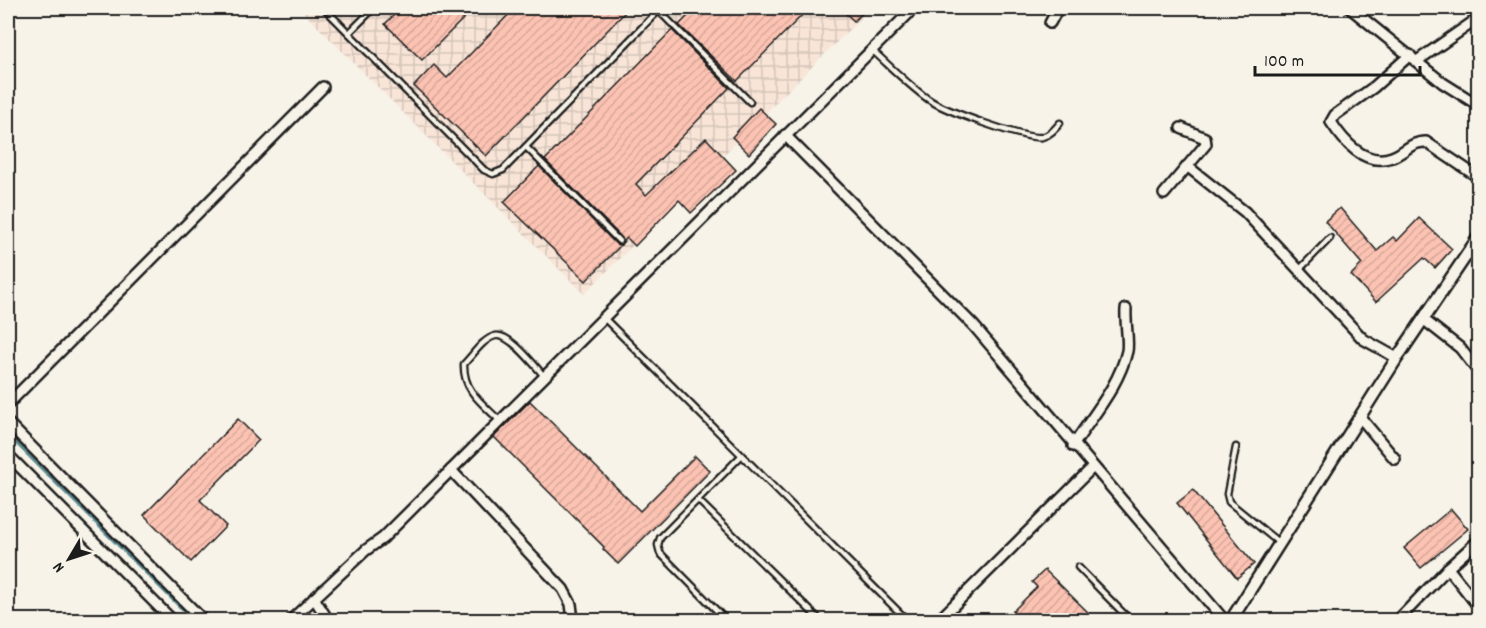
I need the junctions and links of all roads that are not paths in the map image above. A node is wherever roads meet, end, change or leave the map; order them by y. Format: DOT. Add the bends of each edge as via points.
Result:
graph roads {
  1 [pos="324,8"];
  2 [pos="374,8"];
  3 [pos="914,8"];
  4 [pos="1058,8"];
  5 [pos="1350,8"];
  6 [pos="659,9"];
  7 [pos="1362,12"];
  8 [pos="1473,22"];
  9 [pos="1050,23"];
  10 [pos="349,33"];
  11 [pos="871,50"];
  12 [pos="1413,58"];
  13 [pos="322,87"];
  14 [pos="750,102"];
  15 [pos="1479,105"];
  16 [pos="1060,123"];
  17 [pos="1181,128"];
  18 [pos="785,135"];
  19 [pos="526,147"];
  20 [pos="1187,166"];
  21 [pos="1479,177"];
  22 [pos="1164,194"];
  23 [pos="1330,238"];
  24 [pos="1479,238"];
  25 [pos="619,241"];
  26 [pos="1298,271"];
  27 [pos="1126,309"];
  28 [pos="604,318"];
  29 [pos="1423,320"];
  30 [pos="1397,358"];
  31 [pos="1479,371"];
  32 [pos="544,376"];
  33 [pos="8,404"];
  34 [pos="1360,417"];
  35 [pos="500,421"];
  36 [pos="8,423"];
  37 [pos="1073,446"];
  38 [pos="1236,447"];
  39 [pos="8,455"];
  40 [pos="741,456"];
  41 [pos="1395,459"];
  42 [pos="1092,468"];
  43 [pos="451,470"];
  44 [pos="698,500"];
  45 [pos="1479,542"];
  46 [pos="1280,544"];
  47 [pos="1078,567"];
  48 [pos="1448,568"];
  49 [pos="314,598"];
  50 [pos="1479,606"];
  51 [pos="172,621"];
  52 [pos="203,621"];
  53 [pos="291,621"];
  54 [pos="328,621"];
  55 [pos="573,621"];
  56 [pos="726,621"];
  57 [pos="820,621"];
  58 [pos="907,621"];
  59 [pos="939,621"];
  60 [pos="1130,621"];
  61 [pos="1224,621"];
  62 [pos="1231,621"];
  63 [pos="1398,621"];
  1 -- 10 [label="lane"];
  2 -- 10 [label="lane"];
  3 -- 11 [label="street"];
  4 -- 9 [label="street"];
  5 -- 7 [label="street"];
  6 -- 14 [label="lane"];
  6 -- 19 [label="lane"];
  7 -- 12 [label="street"];
  8 -- 12 [label="street"];
  10 -- 19 [label="lane" via="484,170 493,174 503,170"];
  11 -- 16 [label="lane" via="928,100 944,108 1026,136 1042,137"];
  11 -- 18 [label="street"];
  12 -- 15 [label="street"];
  12 -- 21 [label="street" via="1335,115 1331,122 1359,154 1377,160 1392,157 1419,141 1426,142"];
  13 -- 33 [label="street"];
  17 -- 20 [label="street" via="1205,138 1206,144"];
  18 -- 28 [label="street"];
  18 -- 37 [label="street" via="974,326"];
  19 -- 25 [label="lane"];
  20 -- 22 [label="street"];
  20 -- 26 [label="street" via="1245,212"];
  23 -- 26 [label="lane"];
  24 -- 29 [label="street"];
  26 -- 30 [label="street" via="1363,339"];
  27 -- 37 [label="street" via="1124,330 1128,348 1119,377"];
  28 -- 32 [label="street"];
  28 -- 40 [label="lane"];
  29 -- 30 [label="street"];
  29 -- 31 [label="street" via="1460,348"];
  30 -- 34 [label="street"];
  32 -- 35 [label="street"];
  32 -- 35 [label="lane" via="507,336 488,339 464,364 464,378 469,390"];
  34 -- 41 [label="street"];
  34 -- 46 [label="street"];
  35 -- 43 [label="street"];
  36 -- 52 [label="street"];
  37 -- 42 [label="street"];
  38 -- 46 [label="lane" via="1229,502"];
  39 -- 51 [label="street"];
  40 -- 44 [label="lane"];
  40 -- 58 [label="lane"];
  42 -- 59 [label="street"];
  42 -- 61 [label="street"];
  43 -- 49 [label="street" via="383,538"];
  43 -- 55 [label="street" via="563,589 571,604"];
  44 -- 56 [label="lane" via="660,538 658,545 660,553"];
  44 -- 57 [label="lane"];
  45 -- 48 [label="street"];
  46 -- 62 [label="street"];
  47 -- 60 [label="lane"];
  48 -- 50 [label="street"];
  48 -- 63 [label="street"];
  49 -- 53 [label="street"];
  49 -- 54 [label="street"];
}
